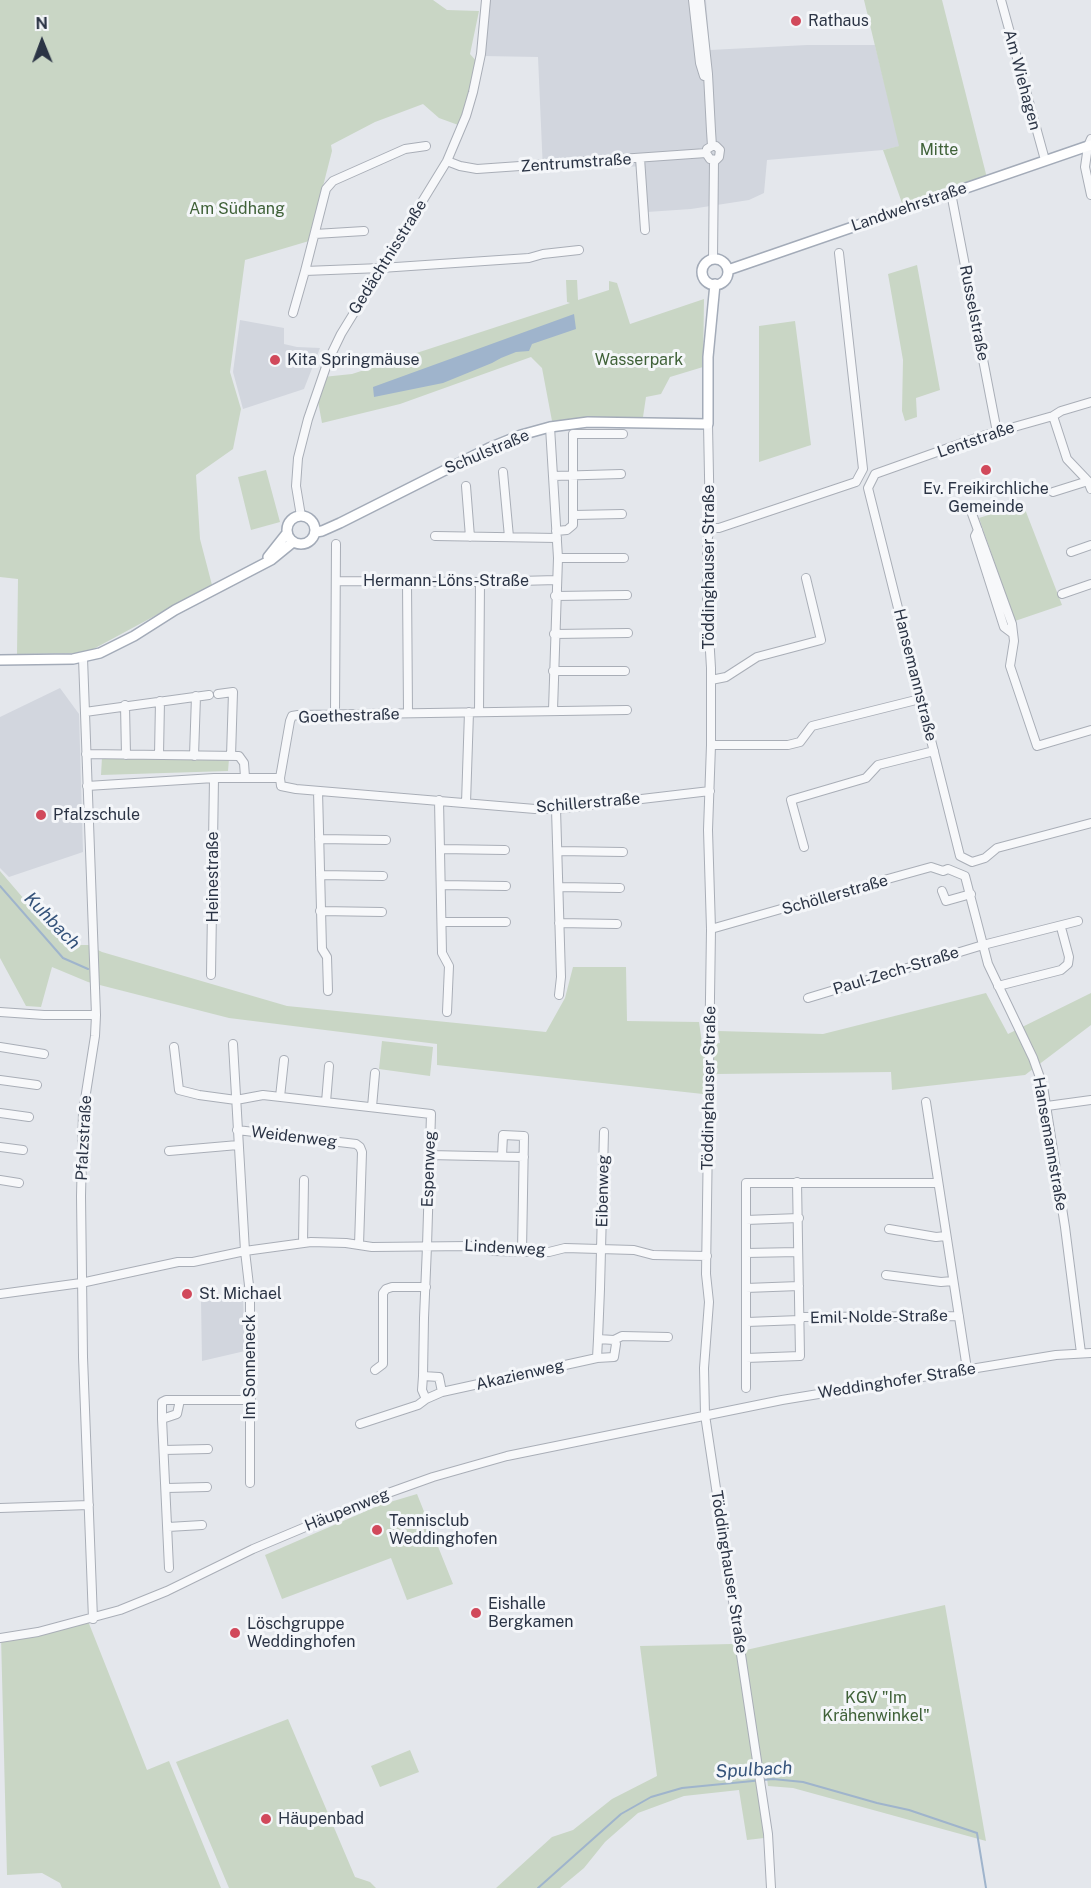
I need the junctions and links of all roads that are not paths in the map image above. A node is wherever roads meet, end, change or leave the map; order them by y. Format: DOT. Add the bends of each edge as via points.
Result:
graph roads {
  1 [pos="486,0"];
  2 [pos="693,0"];
  3 [pos="700,0"];
  4 [pos="1001,0"];
  5 [pos="708,86"];
  6 [pos="1090,143"];
  7 [pos="426,146"];
  8 [pos="712,146"];
  9 [pos="706,153"];
  10 [pos="640,158"];
  11 [pos="714,160"];
  12 [pos="1045,160"];
  13 [pos="447,161"];
  14 [pos="951,193"];
  15 [pos="1091,195"];
  16 [pos="645,230"];
  17 [pos="364,231"];
  18 [pos="315,234"];
  19 [pos="579,250"];
  20 [pos="839,253"];
  21 [pos="713,259"];
  22 [pos="381,268"];
  23 [pos="728,270"];
  24 [pos="305,271"];
  25 [pos="714,284"];
  26 [pos="293,313"];
  27 [pos="1091,402"];
  28 [pos="1053,416"];
  29 [pos="708,424"];
  30 [pos="550,428"];
  31 [pos="997,432"];
  32 [pos="623,434"];
  33 [pos="503,472"];
  34 [pos="573,474"];
  35 [pos="621,474"];
  36 [pos="553,476"];
  37 [pos="1089,485"];
  38 [pos="466,486"];
  39 [pos="868,488"];
  40 [pos="1053,492"];
  41 [pos="971,511"];
  42 [pos="622,514"];
  43 [pos="574,515"];
  44 [pos="301,516"];
  45 [pos="710,528"];
  46 [pos="316,532"];
  47 [pos="557,535"];
  48 [pos="435,536"];
  49 [pos="290,537"];
  50 [pos="470,537"];
  51 [pos="509,537"];
  52 [pos="336,544"];
  53 [pos="1091,545"];
  54 [pos="1071,552"];
  55 [pos="558,558"];
  56 [pos="624,558"];
  57 [pos="806,578"];
  58 [pos="557,580"];
  59 [pos="336,581"];
  60 [pos="407,582"];
  61 [pos="480,582"];
  62 [pos="1091,584"];
  63 [pos="1062,594"];
  64 [pos="627,595"];
  65 [pos="555,596"];
  66 [pos="628,633"];
  67 [pos="554,634"];
  68 [pos="83,658"];
  69 [pos="0,660"];
  70 [pos="553,671"];
  71 [pos="625,671"];
  72 [pos="711,680"];
  73 [pos="218,694"];
  74 [pos="209,695"];
  75 [pos="196,696"];
  76 [pos="920,699"];
  77 [pos="160,701"];
  78 [pos="125,705"];
  79 [pos="553,710"];
  80 [pos="627,710"];
  81 [pos="85,712"];
  82 [pos="469,712"];
  83 [pos="479,712"];
  84 [pos="408,713"];
  85 [pos="335,714"];
  86 [pos="1091,730"];
  87 [pos="711,745"];
  88 [pos="934,751"];
  89 [pos="86,754"];
  90 [pos="126,755"];
  91 [pos="159,755"];
  92 [pos="195,756"];
  93 [pos="231,756"];
  94 [pos="245,777"];
  95 [pos="214,778"];
  96 [pos="280,778"];
  97 [pos="87,786"];
  98 [pos="318,791"];
  99 [pos="710,791"];
  100 [pos="440,801"];
  101 [pos="466,803"];
  102 [pos="556,808"];
  103 [pos="1091,823"];
  104 [pos="319,839"];
  105 [pos="386,840"];
  106 [pos="804,848"];
  107 [pos="440,849"];
  108 [pos="505,850"];
  109 [pos="558,851"];
  110 [pos="623,852"];
  111 [pos="959,873"];
  112 [pos="320,875"];
  113 [pos="383,876"];
  114 [pos="441,885"];
  115 [pos="506,886"];
  116 [pos="559,887"];
  117 [pos="620,888"];
  118 [pos="942,891"];
  119 [pos="971,894"];
  120 [pos="321,911"];
  121 [pos="382,912"];
  122 [pos="1078,921"];
  123 [pos="442,922"];
  124 [pos="506,922"];
  125 [pos="559,923"];
  126 [pos="618,924"];
  127 [pos="711,929"];
  128 [pos="1062,931"];
  129 [pos="983,945"];
  130 [pos="212,975"];
  131 [pos="998,986"];
  132 [pos="328,991"];
  133 [pos="559,995"];
  134 [pos="808,998"];
  135 [pos="0,1012"];
  136 [pos="447,1012"];
  137 [pos="96,1015"];
  138 [pos="233,1044"];
  139 [pos="0,1047"];
  140 [pos="174,1047"];
  141 [pos="44,1054"];
  142 [pos="284,1060"];
  143 [pos="329,1066"];
  144 [pos="375,1073"];
  145 [pos="0,1080"];
  146 [pos="37,1085"];
  147 [pos="280,1097"];
  148 [pos="236,1100"];
  149 [pos="1091,1100"];
  150 [pos="326,1102"];
  151 [pos="926,1102"];
  152 [pos="1047,1106"];
  153 [pos="372,1107"];
  154 [pos="0,1113"];
  155 [pos="29,1118"];
  156 [pos="237,1130"];
  157 [pos="604,1132"];
  158 [pos="238,1144"];
  159 [pos="0,1147"];
  160 [pos="22,1150"];
  161 [pos="169,1151"];
  162 [pos="429,1155"];
  163 [pos="502,1156"];
  164 [pos="524,1157"];
  165 [pos="0,1180"];
  166 [pos="304,1180"];
  167 [pos="797,1182"];
  168 [pos="19,1183"];
  169 [pos="938,1183"];
  170 [pos="799,1218"];
  171 [pos="746,1220"];
  172 [pos="889,1229"];
  173 [pos="946,1236"];
  174 [pos="303,1243"];
  175 [pos="359,1245"];
  176 [pos="427,1246"];
  177 [pos="601,1249"];
  178 [pos="245,1251"];
  179 [pos="522,1251"];
  180 [pos="798,1252"];
  181 [pos="746,1253"];
  182 [pos="707,1256"];
  183 [pos="886,1275"];
  184 [pos="953,1281"];
  185 [pos="81,1284"];
  186 [pos="799,1286"];
  187 [pos="426,1287"];
  188 [pos="746,1288"];
  189 [pos="0,1294"];
  190 [pos="958,1316"];
  191 [pos="800,1319"];
  192 [pos="747,1322"];
  193 [pos="668,1337"];
  194 [pos="598,1339"];
  195 [pos="614,1340"];
  196 [pos="1081,1353"];
  197 [pos="1091,1353"];
  198 [pos="597,1358"];
  199 [pos="746,1358"];
  200 [pos="375,1370"];
  201 [pos="967,1370"];
  202 [pos="423,1376"];
  203 [pos="746,1388"];
  204 [pos="442,1392"];
  205 [pos="426,1399"];
  206 [pos="180,1400"];
  207 [pos="251,1400"];
  208 [pos="705,1415"];
  209 [pos="162,1419"];
  210 [pos="360,1424"];
  211 [pos="208,1449"];
  212 [pos="164,1450"];
  213 [pos="250,1483"];
  214 [pos="207,1487"];
  215 [pos="166,1488"];
  216 [pos="89,1505"];
  217 [pos="0,1508"];
  218 [pos="202,1525"];
  219 [pos="168,1527"];
  220 [pos="169,1568"];
  221 [pos="93,1618"];
  222 [pos="0,1638"];
  223 [pos="771,1888"];
  1 -- 13 [label="street, Gedächtnisstraße" via="473,92"];
  2 -- 5 [label="street" via="700,63"];
  3 -- 5 [label="street"];
  4 -- 12 [label="street, Am Wiehagen"];
  5 -- 8 [label="street"];
  6 -- 12 [label="main road, Landwehrstraße"];
  6 -- 15 [label="street" via="1085,167"];
  7 -- 18 [label="street" via="405,149 333,181 326,189"];
  8 -- 9 [label="street"];
  8 -- 11 [label="street" via="720,152"];
  9 -- 10 [label="street, Zentrumstraße"];
  9 -- 11 [label="street"];
  10 -- 13 [label="street, Zentrumstraße" via="477,169"];
  10 -- 16 [label="street"];
  11 -- 21 [label="street"];
  12 -- 14 [label="main road, Landwehrstraße"];
  13 -- 22 [label="street, Gedächtnisstraße"];
  14 -- 23 [label="main road, Landwehrstraße"];
  14 -- 31 [label="street, Russelstraße"];
  17 -- 18 [label="street"];
  18 -- 24 [label="street"];
  19 -- 22 [label="street" via="529,258"];
  20 -- 45 [label="street" via="863,469 856,482"];
  21 -- 23 [label="main road" via="723,261"];
  21 -- 25 [label="main road" via="706,263 703,273"];
  22 -- 24 [label="street"];
  22 -- 44 [label="street, Gedächtnisstraße" via="335,343 316,393 297,467"];
  23 -- 25 [label="main road" via="726,279"];
  24 -- 26 [label="street"];
  25 -- 29 [label="main road, Töddinghauser Straße"];
  27 -- 28 [label="street, Lentstraße"];
  28 -- 31 [label="street, Lentstraße"];
  28 -- 37 [label="street" via="1068,459"];
  29 -- 30 [label="main road, Schulstraße" via="605,421"];
  29 -- 45 [label="street, Töddinghauser Straße"];
  30 -- 36 [label="street"];
  30 -- 46 [label="main road, Schulstraße" via="489,448"];
  31 -- 39 [label="street, Lentstraße" via="875,474"];
  32 -- 34 [label="street" via="573,434"];
  33 -- 51 [label="street"];
  34 -- 35 [label="street"];
  34 -- 36 [label="street"];
  34 -- 43 [label="street"];
  36 -- 47 [label="street"];
  37 -- 40 [label="street"];
  38 -- 50 [label="street"];
  39 -- 76 [label="street, Hansemannstraße"];
  41 -- 86 [label="street" via="1012,624 1010,666 1037,746"];
  42 -- 43 [label="street"];
  43 -- 47 [label="street" via="573,525"];
  44 -- 46 [label="main road" via="313,522"];
  44 -- 49 [label="main road" via="289,523"];
  45 -- 72 [label="street, Töddinghauser Straße" via="706,542"];
  46 -- 49 [label="main road" via="305,544"];
  47 -- 51 [label="street"];
  47 -- 55 [label="street"];
  48 -- 50 [label="street"];
  49 -- 68 [label="main road" via="261,565 124,641"];
  50 -- 51 [label="street"];
  52 -- 59 [label="street"];
  53 -- 54 [label="street"];
  55 -- 56 [label="street"];
  55 -- 58 [label="street"];
  57 -- 72 [label="street" via="821,640 757,657 726,677"];
  58 -- 61 [label="street, Hermann-Löns-Straße"];
  58 -- 65 [label="street"];
  59 -- 60 [label="street, Hermann-Löns-Straße"];
  59 -- 85 [label="street"];
  60 -- 61 [label="street, Hermann-Löns-Straße"];
  60 -- 84 [label="street"];
  61 -- 83 [label="street"];
  62 -- 63 [label="street"];
  64 -- 65 [label="street"];
  65 -- 67 [label="street"];
  66 -- 67 [label="street"];
  67 -- 70 [label="street"];
  68 -- 69 [label="main road"];
  68 -- 81 [label="street, Pfalzstraße"];
  70 -- 71 [label="street"];
  70 -- 79 [label="street"];
  72 -- 87 [label="street, Töddinghauser Straße"];
  73 -- 93 [label="street" via="232,692"];
  74 -- 75 [label="street"];
  75 -- 77 [label="street"];
  75 -- 92 [label="street"];
  76 -- 87 [label="street" via="812,726 800,742 788,745"];
  76 -- 88 [label="street, Hansemannstraße"];
  77 -- 78 [label="street"];
  77 -- 91 [label="street"];
  78 -- 81 [label="street"];
  78 -- 90 [label="street"];
  79 -- 80 [label="street, Goethestraße"];
  79 -- 83 [label="street, Goethestraße"];
  81 -- 89 [label="street, Pfalzstraße"];
  82 -- 83 [label="street, Goethestraße"];
  82 -- 84 [label="street, Goethestraße"];
  82 -- 101 [label="street"];
  84 -- 85 [label="street, Goethestraße"];
  85 -- 96 [label="street, Goethestraße" via="292,716"];
  87 -- 99 [label="street, Töddinghauser Straße"];
  88 -- 103 [label="street, Hansemannstraße" via="960,856 972,862 998,849"];
  88 -- 106 [label="street" via="878,765 866,778 791,800"];
  89 -- 90 [label="street"];
  89 -- 97 [label="street, Pfalzstraße"];
  90 -- 91 [label="street"];
  91 -- 92 [label="street"];
  92 -- 93 [label="street"];
  93 -- 94 [label="street" via="243,759"];
  94 -- 95 [label="street"];
  94 -- 96 [label="street"];
  95 -- 97 [label="street"];
  95 -- 130 [label="street, Heinestraße"];
  96 -- 98 [label="street, Schillerstraße" via="284,788"];
  97 -- 137 [label="street, Pfalzstraße"];
  98 -- 100 [label="street, Schillerstraße"];
  98 -- 104 [label="street"];
  99 -- 102 [label="street, Schillerstraße"];
  99 -- 127 [label="street, Töddinghauser Straße"];
  100 -- 101 [label="street, Schillerstraße"];
  100 -- 107 [label="street"];
  101 -- 102 [label="street, Schillerstraße"];
  102 -- 109 [label="street"];
  104 -- 105 [label="street"];
  104 -- 112 [label="street"];
  107 -- 108 [label="street"];
  107 -- 114 [label="street"];
  109 -- 110 [label="street"];
  109 -- 116 [label="street"];
  111 -- 119 [label="street, Hansemannstraße" via="965,876"];
  111 -- 127 [label="street, Schöllerstraße" via="931,867"];
  112 -- 113 [label="street"];
  112 -- 120 [label="street"];
  114 -- 115 [label="street"];
  114 -- 123 [label="street"];
  116 -- 117 [label="street"];
  116 -- 125 [label="street"];
  118 -- 119 [label="street" via="946,901"];
  119 -- 129 [label="street, Hansemannstraße"];
  120 -- 121 [label="street"];
  120 -- 132 [label="street"];
  122 -- 129 [label="street"];
  123 -- 124 [label="street"];
  123 -- 136 [label="street" via="442,953 449,966"];
  125 -- 126 [label="street"];
  125 -- 133 [label="street"];
  127 -- 182 [label="street, Töddinghauser Straße"];
  128 -- 131 [label="street" via="1068,964 1060,970"];
  129 -- 131 [label="street, Hansemannstraße"];
  129 -- 134 [label="street, Paul-Zech-Straße"];
  131 -- 152 [label="street, Hansemannstraße" via="1033,1058"];
  135 -- 137 [label="street"];
  137 -- 185 [label="street, Pfalzstraße" via="83,1112"];
  138 -- 148 [label="street"];
  139 -- 141 [label="street"];
  140 -- 148 [label="street, Espenweg" via="179,1090"];
  142 -- 147 [label="street"];
  143 -- 150 [label="street"];
  144 -- 153 [label="street"];
  145 -- 146 [label="street"];
  147 -- 148 [label="street, Espenweg" via="263,1095"];
  147 -- 150 [label="street, Espenweg"];
  148 -- 156 [label="street"];
  149 -- 152 [label="street"];
  150 -- 153 [label="street, Espenweg"];
  151 -- 169 [label="street"];
  152 -- 196 [label="street, Hansemannstraße"];
  153 -- 162 [label="street, Espenweg" via="430,1114"];
  154 -- 155 [label="street"];
  156 -- 158 [label="street"];
  156 -- 175 [label="street, Weidenweg" via="356,1144 362,1152"];
  157 -- 177 [label="street, Eibenweg"];
  158 -- 161 [label="street"];
  158 -- 178 [label="street"];
  159 -- 160 [label="street"];
  162 -- 163 [label="street"];
  162 -- 176 [label="street, Espenweg"];
  163 -- 164 [label="street"];
  163 -- 164 [label="street" via="503,1135 524,1136"];
  164 -- 179 [label="street"];
  165 -- 168 [label="street"];
  166 -- 174 [label="street"];
  167 -- 169 [label="street"];
  167 -- 170 [label="street"];
  167 -- 171 [label="street" via="746,1183"];
  169 -- 173 [label="street"];
  170 -- 171 [label="street"];
  170 -- 180 [label="street"];
  171 -- 181 [label="street"];
  172 -- 173 [label="street"];
  173 -- 184 [label="street"];
  174 -- 175 [label="street, Lindenweg"];
  174 -- 178 [label="street, Lindenweg"];
  175 -- 176 [label="street, Lindenweg"];
  176 -- 179 [label="street, Lindenweg"];
  176 -- 187 [label="street"];
  177 -- 179 [label="street, Lindenweg"];
  177 -- 182 [label="street, Lindenweg"];
  177 -- 194 [label="street"];
  178 -- 185 [label="street, Lindenweg" via="144,1268"];
  178 -- 207 [label="street, Im Sonneneck" via="250,1294"];
  180 -- 181 [label="street"];
  180 -- 186 [label="street"];
  181 -- 188 [label="street"];
  182 -- 208 [label="street, Töddinghauser Straße"];
  183 -- 184 [label="street"];
  184 -- 190 [label="street"];
  185 -- 189 [label="street, Lindenweg"];
  185 -- 216 [label="street, Pfalzstraße"];
  186 -- 188 [label="street"];
  186 -- 191 [label="street"];
  187 -- 200 [label="street" via="392,1287 383,1293 383,1364"];
  187 -- 202 [label="street"];
  188 -- 192 [label="street"];
  190 -- 191 [label="street, Emil-Nolde-Straße"];
  190 -- 201 [label="street"];
  191 -- 192 [label="street, Emil-Nolde-Straße"];
  191 -- 199 [label="street" via="800,1356"];
  192 -- 199 [label="street"];
  193 -- 195 [label="street" via="622,1336"];
  194 -- 195 [label="street"];
  194 -- 198 [label="street"];
  195 -- 198 [label="street, Akazienweg" via="615,1357"];
  196 -- 197 [label="street, Weddinghofer Straße"];
  196 -- 201 [label="street, Weddinghofer Straße"];
  198 -- 204 [label="street, Akazienweg"];
  199 -- 203 [label="street"];
  201 -- 208 [label="street, Weddinghofer Straße"];
  202 -- 204 [label="street" via="439,1377"];
  202 -- 205 [label="street"];
  204 -- 205 [label="street, Akazienweg"];
  205 -- 210 [label="street, Akazienweg"];
  206 -- 207 [label="street"];
  206 -- 209 [label="street" via="177,1414"];
  206 -- 209 [label="street" via="162,1402"];
  207 -- 213 [label="street, Im Sonneneck"];
  208 -- 221 [label="street, Häupenweg" via="507,1456 433,1477 326,1517 167,1591"];
  208 -- 223 [label="street, Töddinghauser Straße" via="768,1834"];
  209 -- 212 [label="street"];
  211 -- 212 [label="street"];
  212 -- 215 [label="street"];
  214 -- 215 [label="street"];
  215 -- 219 [label="street"];
  216 -- 217 [label="street"];
  216 -- 221 [label="street, Pfalzstraße"];
  218 -- 219 [label="street"];
  219 -- 220 [label="street"];
  221 -- 222 [label="street, Häupenweg"];
}
